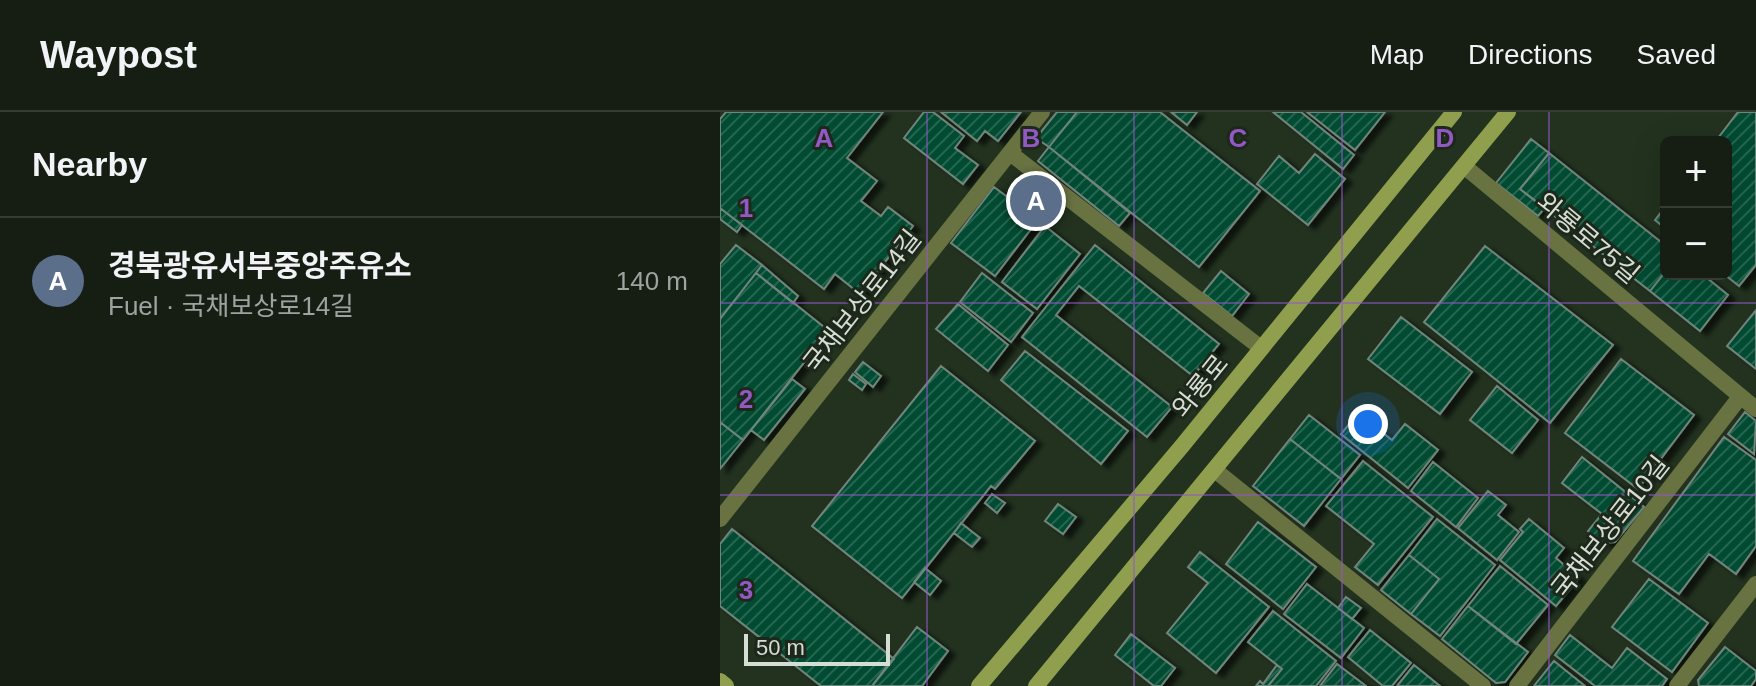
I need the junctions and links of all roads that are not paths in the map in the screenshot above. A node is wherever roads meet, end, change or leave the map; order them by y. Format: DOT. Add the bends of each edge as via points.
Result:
graph roads {
  1 [pos="1042,112"];
  2 [pos="1454,112"];
  3 [pos="1508,112"];
  4 [pos="1010,153"];
  5 [pos="1464,166"];
  6 [pos="1261,348"];
  7 [pos="1740,397"];
  8 [pos="1756,409"];
  9 [pos="1216,471"];
  10 [pos="720,519"];
  11 [pos="1756,584"];
  12 [pos="720,681"];
  13 [pos="726,686"];
  14 [pos="979,686"];
  15 [pos="1036,686"];
  16 [pos="1483,686"];
  17 [pos="1517,686"];
  18 [pos="1677,686"];
  1 -- 4 [label="street, 국채보상로14길"];
  2 -- 6 [label="main road, 와룡로"];
  3 -- 5 [label="main road"];
  4 -- 6 [label="street"];
  4 -- 10 [label="street, 국채보상로14길"];
  5 -- 7 [label="street, 와룡로75길"];
  5 -- 9 [label="main road"];
  6 -- 14 [label="main road, 와룡로"];
  7 -- 8 [label="street, 와룡로75길"];
  7 -- 17 [label="street, 국채보상로10길"];
  9 -- 15 [label="main road"];
  9 -- 16 [label="street"];
  11 -- 18 [label="street"];
  12 -- 13 [label="main road"];
}
